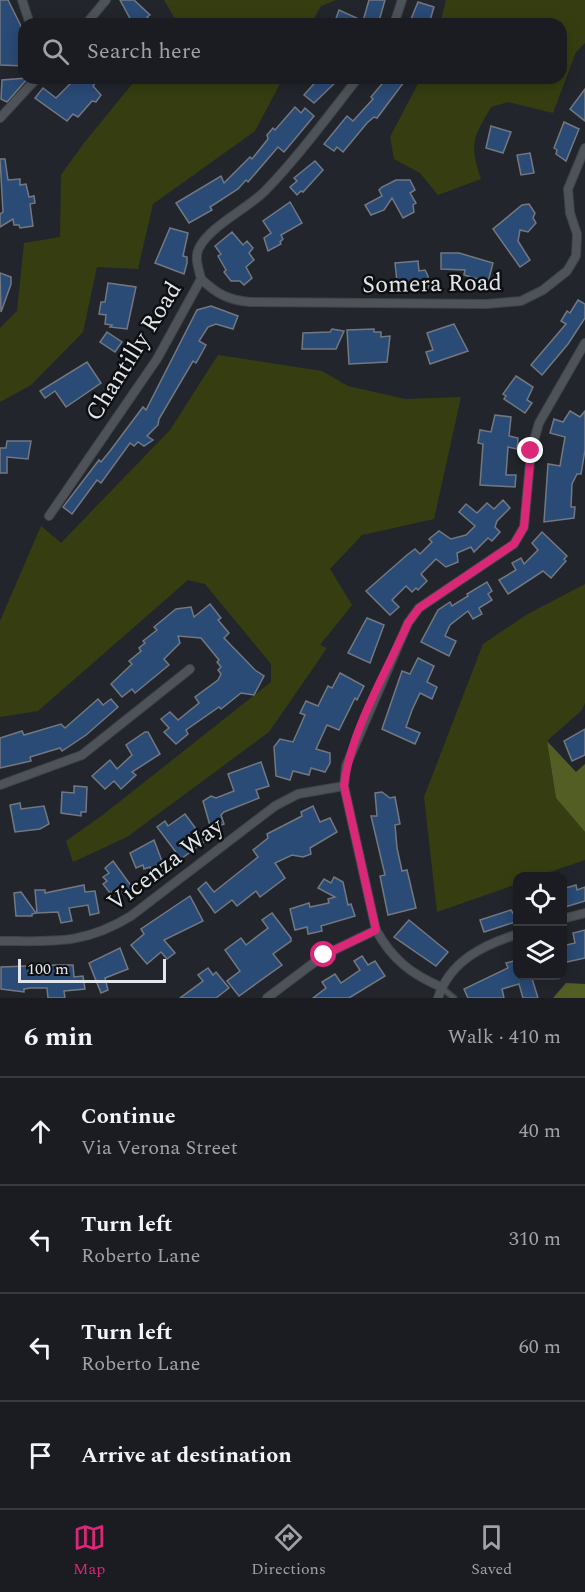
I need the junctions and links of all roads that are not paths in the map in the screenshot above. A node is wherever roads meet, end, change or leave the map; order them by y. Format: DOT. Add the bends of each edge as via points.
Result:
graph roads {
  1 [pos="22,0"];
  2 [pos="106,0"];
  3 [pos="402,0"];
  4 [pos="28,18"];
  5 [pos="91,18"];
  6 [pos="396,18"];
  7 [pos="31,84"];
  8 [pos="353,84"];
  9 [pos="0,118"];
  10 [pos="585,148"];
  11 [pos="201,279"];
  12 [pos="585,343"];
  13 [pos="50,516"];
  14 [pos="190,669"];
  15 [pos="0,785"];
  16 [pos="344,786"];
  17 [pos="585,913"];
  18 [pos="567,918"];
  19 [pos="376,930"];
  20 [pos="513,936"];
  21 [pos="0,941"];
  22 [pos="441,987"];
  23 [pos="267,998"];
  24 [pos="438,998"];
  25 [pos="454,998"];
  1 -- 4 [label="street"];
  2 -- 5 [label="street"];
  3 -- 6 [label="street"];
  7 -- 9 [label="street"];
  8 -- 11 [label="street, Chantilly Road" via="286,169 204,242 196,259"];
  10 -- 11 [label="street, Somera Road" via="568,189 577,234 576,256 558,280 521,301 250,302 229,300"];
  11 -- 13 [label="street, Chantilly Road" via="157,359"];
  12 -- 16 [label="street" via="539,423 531,451 524,527 514,544 433,596 408,623 354,742"];
  14 -- 15 [label="street" via="82,755"];
  16 -- 19 [label="street"];
  16 -- 21 [label="street, Vicenza Way" via="298,794 275,806 107,932 80,939"];
  17 -- 18 [label="street"];
  19 -- 22 [label="street" via="402,966"];
  19 -- 23 [label="street" via="324,955"];
  20 -- 22 [label="street" via="471,953"];
  22 -- 24 [label="street"];
  22 -- 25 [label="lane"];
}
